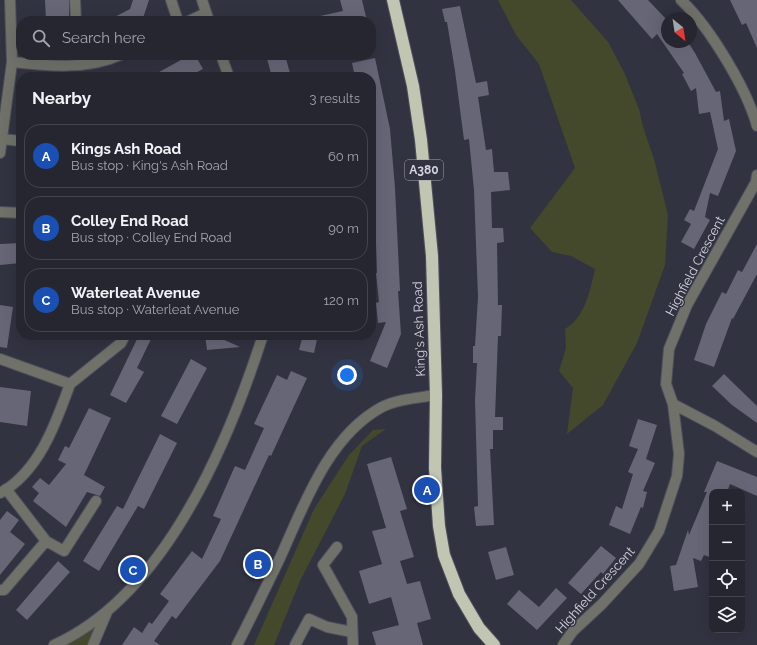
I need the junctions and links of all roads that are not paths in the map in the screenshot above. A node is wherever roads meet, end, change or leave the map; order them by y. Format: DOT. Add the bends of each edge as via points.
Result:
graph roads {
  1 [pos="10,0"];
  2 [pos="75,0"];
  3 [pos="171,0"];
  4 [pos="202,0"];
  5 [pos="393,0"];
  6 [pos="681,0"];
  7 [pos="76,16"];
  8 [pos="176,16"];
  9 [pos="208,16"];
  10 [pos="77,60"];
  11 [pos="109,60"];
  12 [pos="223,60"];
  13 [pos="12,62"];
  14 [pos="227,72"];
  15 [pos="757,126"];
  16 [pos="2,139"];
  17 [pos="16,140"];
  18 [pos="0,153"];
  19 [pos="757,175"];
  20 [pos="0,212"];
  21 [pos="16,213"];
  22 [pos="122,340"];
  23 [pos="261,340"];
  24 [pos="0,359"];
  25 [pos="70,384"];
  26 [pos="436,395"];
  27 [pos="673,404"];
  28 [pos="757,452"];
  29 [pos="3,491"];
  30 [pos="96,501"];
  31 [pos="46,541"];
  32 [pos="337,547"];
  33 [pos="0,590"];
  34 [pos="107,612"];
  35 [pos="352,632"];
  36 [pos="54,645"];
  37 [pos="93,645"];
  38 [pos="237,645"];
  39 [pos="295,645"];
  40 [pos="353,645"];
  41 [pos="494,645"];
  42 [pos="563,645"];
  1 -- 13 [label="street"];
  2 -- 7 [label="street"];
  3 -- 8 [label="street"];
  4 -- 9 [label="street"];
  5 -- 26 [label="highway, King's Ash Road / A380" via="413,86 421,140 432,256"];
  6 -- 15 [label="street" via="693,11 736,78 752,109"];
  10 -- 11 [label="street"];
  10 -- 13 [label="street" via="38,65"];
  12 -- 14 [label="street"];
  13 -- 16 [label="street"];
  16 -- 17 [label="street"];
  16 -- 18 [label="street"];
  19 -- 27 [label="street, Highfield Crescent" via="756,182 687,305 669,349 666,384"];
  20 -- 21 [label="street"];
  22 -- 25 [label="street"];
  23 -- 34 [label="street" via="232,421 191,506 145,574"];
  24 -- 25 [label="street"];
  25 -- 29 [label="street" via="50,434 36,459 17,481"];
  26 -- 38 [label="street" via="398,401 383,407 364,419 345,437 318,476"];
  26 -- 41 [label="highway, King's Ash Road / A380" via="436,475 439,526 444,555 459,594 479,628"];
  27 -- 28 [label="street" via="716,426"];
  27 -- 42 [label="street, Highfield Crescent" via="679,454 677,476 659,531 639,564 573,631"];
  29 -- 31 [label="street"];
  30 -- 31 [label="street" via="64,551"];
  31 -- 33 [label="street" via="4,590"];
  32 -- 35 [label="street" via="324,565 352,617"];
  34 -- 36 [label="street"];
  34 -- 37 [label="street"];
  35 -- 39 [label="street" via="327,627 309,619"];
  35 -- 40 [label="street"];
}
